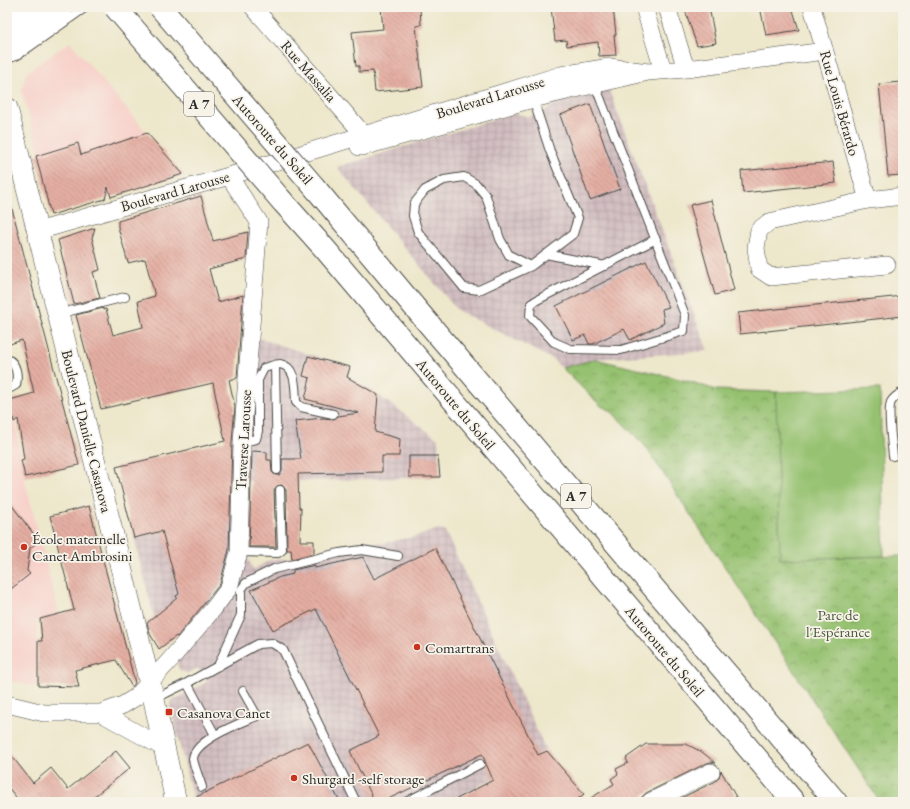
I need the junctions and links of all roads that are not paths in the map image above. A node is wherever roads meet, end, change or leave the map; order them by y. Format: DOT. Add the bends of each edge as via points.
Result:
graph roads {
  1 [pos="34,7"];
  2 [pos="62,7"];
  3 [pos="86,7"];
  4 [pos="115,7"];
  5 [pos="160,7"];
  6 [pos="253,7"];
  7 [pos="644,7"];
  8 [pos="667,7"];
  9 [pos="812,7"];
  10 [pos="7,28"];
  11 [pos="7,48"];
  12 [pos="825,51"];
  13 [pos="7,59"];
  14 [pos="686,69"];
  15 [pos="656,71"];
  16 [pos="595,85"];
  17 [pos="533,100"];
  18 [pos="7,108"];
  19 [pos="364,135"];
  20 [pos="335,143"];
  21 [pos="229,176"];
  22 [pos="903,196"];
  23 [pos="868,200"];
  24 [pos="38,231"];
  25 [pos="656,239"];
  26 [pos="546,254"];
  27 [pos="887,265"];
  28 [pos="531,266"];
  29 [pos="604,266"];
  30 [pos="125,297"];
  31 [pos="58,314"];
  32 [pos="7,359"];
  33 [pos="274,365"];
  34 [pos="7,390"];
  35 [pos="903,392"];
  36 [pos="333,414"];
  37 [pos="242,442"];
  38 [pos="893,456"];
  39 [pos="277,470"];
  40 [pos="280,490"];
  41 [pos="239,552"];
  42 [pos="398,556"];
  43 [pos="218,666"];
  44 [pos="187,683"];
  45 [pos="151,691"];
  46 [pos="243,691"];
  47 [pos="7,704"];
  48 [pos="101,713"];
  49 [pos="215,735"];
  50 [pos="164,748"];
  51 [pos="480,764"];
  52 [pos="711,772"];
  53 [pos="202,787"];
  54 [pos="172,798"];
  55 [pos="356,802"];
  56 [pos="406,802"];
  57 [pos="650,802"];
  58 [pos="794,802"];
  59 [pos="836,802"];
  1 -- 10 [label="main road"];
  2 -- 11 [label="main road"];
  3 -- 13 [label="lane" via="18,55"];
  4 -- 58 [label="main road, Autoroute du Soleil / A 7, bridge"];
  5 -- 59 [label="main road, Autoroute du Soleil / A 7, bridge"];
  6 -- 19 [label="street, Rue Massalia"];
  7 -- 15 [label="street"];
  8 -- 14 [label="street"];
  9 -- 12 [label="street, Rue Louis Bérardo"];
  12 -- 14 [label="street, Boulevard Larousse"];
  12 -- 23 [label="street, Rue Louis Bérardo"];
  14 -- 15 [label="street, Boulevard Larousse"];
  15 -- 16 [label="street, Boulevard Larousse"];
  15 -- 19 [label="street, Boulevard Larousse" via="610,67 560,75"];
  16 -- 17 [label="street, Boulevard Larousse"];
  16 -- 25 [label="lane"];
  17 -- 20 [label="street, Boulevard Larousse" via="362,147"];
  17 -- 26 [label="lane" via="550,151 578,218 573,234"];
  18 -- 24 [label="street, Boulevard Danielle Casanova"];
  19 -- 20 [label="street, Boulevard Larousse"];
  20 -- 21 [label="street, Boulevard Larousse"];
  21 -- 24 [label="street, Boulevard Larousse"];
  21 -- 37 [label="street, Traverse Larousse" via="259,222"];
  22 -- 23 [label="street"];
  23 -- 27 [label="street" via="770,222 759,230 756,248 760,269 770,276"];
  24 -- 31 [label="street, Boulevard Danielle Casanova"];
  25 -- 29 [label="lane"];
  25 -- 29 [label="lane" via="686,315 684,331 621,350 570,349 554,342 530,316 531,304"];
  26 -- 28 [label="lane"];
  26 -- 29 [label="lane"];
  28 -- 28 [label="lane" via="479,290 464,288 418,232 413,216 414,204 425,190 444,180 464,177 476,184 486,196 500,239 509,255"];
  30 -- 31 [label="lane"];
  31 -- 45 [label="street, Boulevard Danielle Casanova"];
  32 -- 34 [label="lane" via="15,366 17,375 16,385"];
  33 -- 36 [label="lane" via="280,364 290,369 294,377 296,402 302,407"];
  33 -- 37 [label="lane" via="264,368 258,380 256,438"];
  33 -- 39 [label="lane"];
  35 -- 38 [label="lane" via="890,403"];
  37 -- 41 [label="street, Traverse Larousse"];
  40 -- 41 [label="lane" via="282,550 278,553"];
  41 -- 45 [label="street, Traverse Larousse" via="229,588"];
  42 -- 43 [label="lane" via="362,550 339,553 274,569 246,583 241,590 241,615"];
  43 -- 44 [label="lane"];
  43 -- 55 [label="lane" via="258,644 272,643 283,650"];
  44 -- 45 [label="lane"];
  44 -- 49 [label="lane"];
  45 -- 48 [label="street, Traverse Larousse"];
  45 -- 50 [label="street, Boulevard Danielle Casanova"];
  46 -- 49 [label="lane" via="257,716"];
  47 -- 48 [label="street" via="44,713"];
  48 -- 50 [label="street"];
  49 -- 53 [label="lane" via="200,746 193,759"];
  50 -- 54 [label="street, Boulevard Danielle Casanova"];
  51 -- 56 [label="lane"];
  52 -- 57 [label="street"];
}
